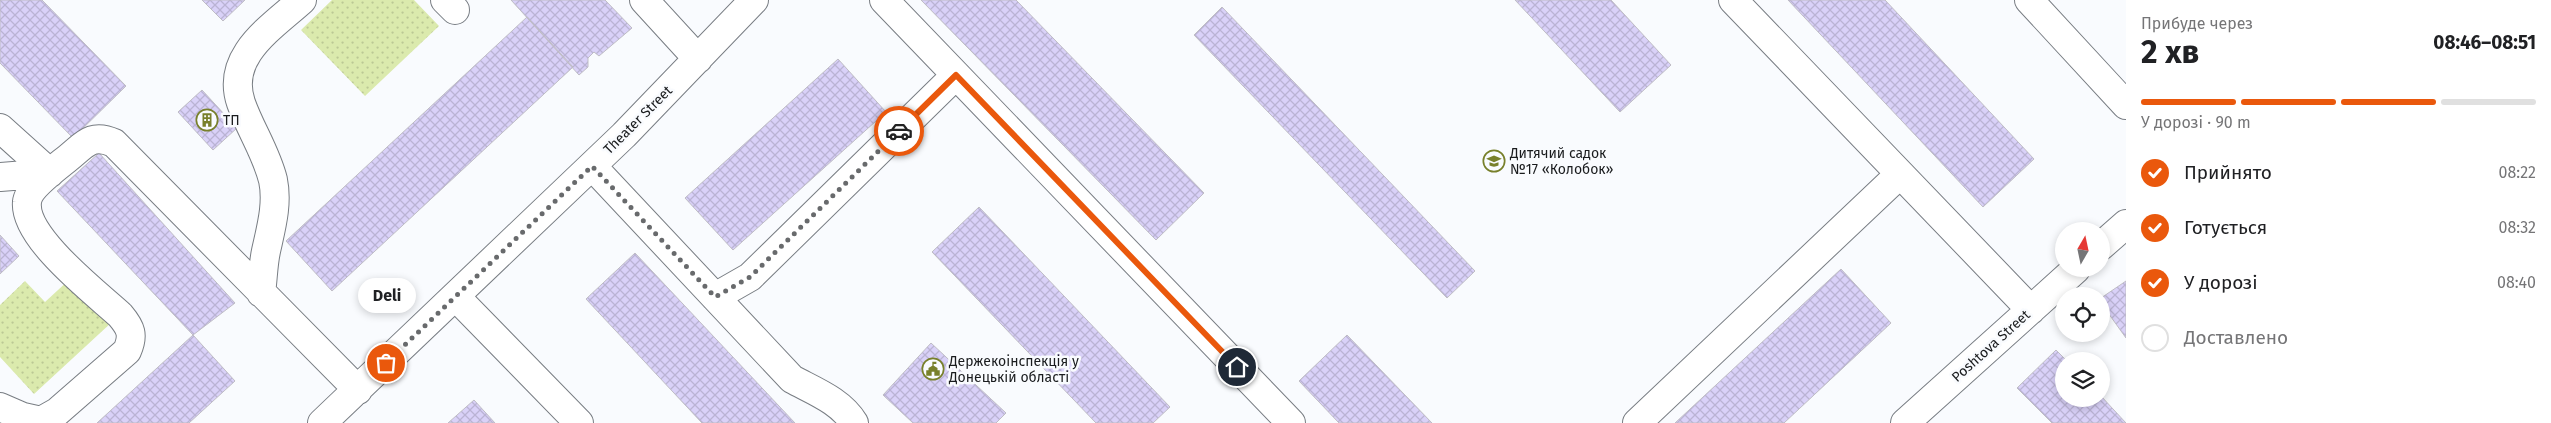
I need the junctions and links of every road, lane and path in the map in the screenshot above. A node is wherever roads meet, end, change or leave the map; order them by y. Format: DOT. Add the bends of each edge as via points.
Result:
graph roads {
  1 [pos="302,0"];
  2 [pos="644,0"];
  3 [pos="754,0"];
  4 [pos="884,0"];
  5 [pos="1732,0"];
  6 [pos="2029,0"];
  7 [pos="698,59"];
  8 [pos="956,75"];
  9 [pos="2126,105"];
  10 [pos="0,128"];
  11 [pos="592,166"];
  12 [pos="50,173"];
  13 [pos="1900,174"];
  14 [pos="0,177"];
  15 [pos="2126,224"];
  16 [pos="2110,238"];
  17 [pos="2066,278"];
  18 [pos="261,293"];
  19 [pos="456,297"];
  20 [pos="715,297"];
  21 [pos="2031,310"];
  22 [pos="358,390"];
  23 [pos="0,407"];
  24 [pos="322,423"];
  25 [pos="579,423"];
  26 [pos="854,423"];
  27 [pos="1291,423"];
  28 [pos="1637,423"];
  29 [pos="1905,423"];
  1 -- 18 [label="street" via="253,45 241,64 236,82 241,103 262,146 273,181 274,208"];
  2 -- 7 [label="street"];
  3 -- 7 [label="street, Theater Street"];
  4 -- 8 [label="street"];
  5 -- 13 [label="street"];
  6 -- 9 [label="street"];
  7 -- 11 [label="street, Theater Street"];
  8 -- 20 [label="street" via="750,277"];
  8 -- 27 [label="street"];
  10 -- 12 [label="street"];
  11 -- 19 [label="street, Theater Street"];
  11 -- 20 [label="street"];
  12 -- 14 [label="street"];
  12 -- 18 [label="street" via="89,140 102,138 114,143"];
  12 -- 23 [label="street" via="32,190 27,202 37,233 49,250 120,315 130,327 133,339 127,351 57,412 41,421"];
  13 -- 21 [label="street"];
  13 -- 28 [label="street"];
  15 -- 16 [label="street"];
  17 -- 21 [label="street, Poshtova Street"];
  18 -- 22 [label="street"];
  19 -- 22 [label="street, Theater Street"];
  19 -- 25 [label="street"];
  20 -- 26 [label="street" via="792,379 830,399"];
  21 -- 29 [label="street, Poshtova Street"];
  22 -- 24 [label="street, Theater Street"];
}
